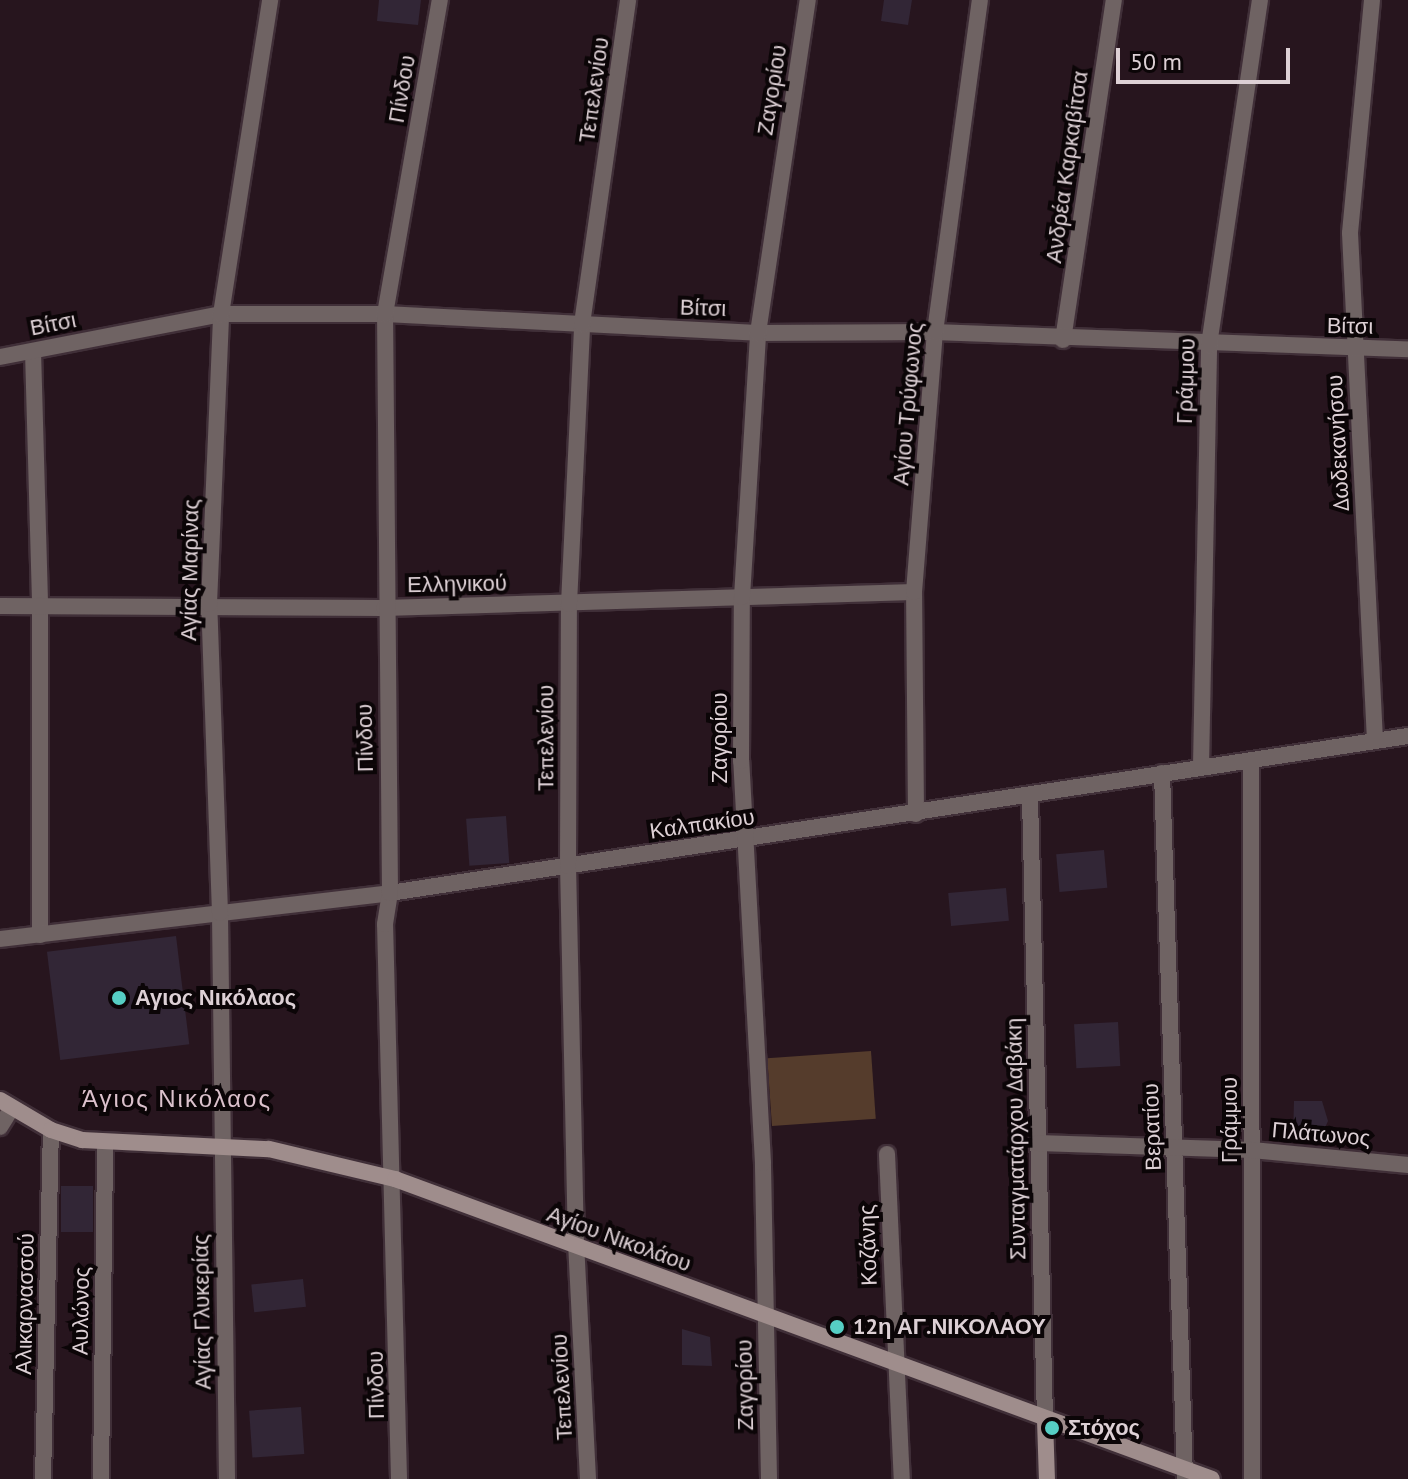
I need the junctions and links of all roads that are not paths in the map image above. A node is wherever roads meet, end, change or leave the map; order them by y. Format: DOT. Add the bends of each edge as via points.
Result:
graph roads {
  1 [pos="270,0"];
  2 [pos="440,0"];
  3 [pos="628,0"];
  4 [pos="808,0"];
  5 [pos="980,0"];
  6 [pos="1114,0"];
  7 [pos="1260,0"];
  8 [pos="1372,0"];
  9 [pos="221,314"];
  10 [pos="385,314"];
  11 [pos="582,324"];
  12 [pos="935,332"];
  13 [pos="758,333"];
  14 [pos="1063,340"];
  15 [pos="1209,345"];
  16 [pos="1355,349"];
  17 [pos="1408,349"];
  18 [pos="33,351"];
  19 [pos="0,357"];
  20 [pos="914,592"];
  21 [pos="742,597"];
  22 [pos="209,604"];
  23 [pos="569,604"];
  24 [pos="40,605"];
  25 [pos="0,606"];
  26 [pos="384,608"];
  27 [pos="1408,736"];
  28 [pos="1375,740"];
  29 [pos="1251,762"];
  30 [pos="1201,767"];
  31 [pos="1162,773"];
  32 [pos="1030,797"];
  33 [pos="916,814"];
  34 [pos="744,840"];
  35 [pos="568,866"];
  36 [pos="390,893"];
  37 [pos="220,913"];
  38 [pos="40,935"];
  39 [pos="0,939"];
  40 [pos="6,1104"];
  41 [pos="0,1127"];
  42 [pos="51,1130"];
  43 [pos="105,1143"];
  44 [pos="1038,1143"];
  45 [pos="221,1144"];
  46 [pos="1175,1147"];
  47 [pos="1252,1150"];
  48 [pos="887,1154"];
  49 [pos="1408,1165"];
  50 [pos="395,1179"];
  51 [pos="576,1246"];
  52 [pos="767,1317"];
  53 [pos="894,1364"];
  54 [pos="1045,1420"];
  55 [pos="1184,1474"];
  56 [pos="43,1479"];
  57 [pos="101,1479"];
  58 [pos="227,1479"];
  59 [pos="399,1479"];
  60 [pos="588,1479"];
  61 [pos="769,1479"];
  62 [pos="902,1479"];
  63 [pos="1047,1479"];
  64 [pos="1212,1479"];
  65 [pos="1252,1479"];
  1 -- 9 [label="street, Αγίας Μαρίνας"];
  2 -- 10 [label="street, Πίνδου"];
  3 -- 11 [label="street, Τεπελενίου"];
  4 -- 13 [label="street, Ζαγορίου"];
  5 -- 12 [label="street, Αγίου Τρύφωνος"];
  6 -- 14 [label="street, Ανδρέα Καρκαβίτσα"];
  7 -- 15 [label="street, Γράμμου"];
  8 -- 16 [label="street, Δωδεκανήσου" via="1350,219"];
  9 -- 10 [label="street, Βίτσι"];
  9 -- 18 [label="street, Βίτσι"];
  9 -- 22 [label="street, Αγίας Μαρίνας"];
  10 -- 11 [label="street, Βίτσι"];
  10 -- 26 [label="street, Πίνδου"];
  11 -- 13 [label="street, Βίτσι"];
  11 -- 23 [label="street, Τεπελενίου"];
  12 -- 13 [label="street, Βίτσι"];
  12 -- 14 [label="street, Βίτσι"];
  12 -- 20 [label="street, Αγίου Τρύφωνος"];
  13 -- 21 [label="street, Ζαγορίου"];
  14 -- 15 [label="street, Βίτσι"];
  15 -- 16 [label="street, Βίτσι"];
  15 -- 30 [label="street, Γράμμου"];
  16 -- 17 [label="street, Βίτσι"];
  16 -- 28 [label="street, Δωδεκανήσου"];
  18 -- 19 [label="street, Βίτσι"];
  18 -- 24 [label="street"];
  20 -- 21 [label="street, Ελληνικού"];
  20 -- 33 [label="street, Αγίου Τρύφωνος"];
  21 -- 23 [label="street, Ελληνικού"];
  21 -- 34 [label="street, Ζαγορίου"];
  22 -- 24 [label="street, Ελληνικού"];
  22 -- 26 [label="street, Ελληνικού"];
  22 -- 37 [label="street, Αγίας Μαρίνας"];
  23 -- 26 [label="street, Ελληνικού"];
  23 -- 35 [label="street, Τεπελενίου"];
  24 -- 25 [label="street, Ελληνικού"];
  24 -- 38 [label="street"];
  26 -- 36 [label="street, Πίνδου"];
  27 -- 28 [label="street, Καλπακίου"];
  28 -- 29 [label="street, Καλπακίου"];
  29 -- 30 [label="street, Καλπακίου"];
  29 -- 47 [label="street, Γράμμου"];
  30 -- 31 [label="street, Καλπακίου"];
  31 -- 32 [label="street, Καλπακίου"];
  31 -- 46 [label="street, Βερατίου"];
  32 -- 33 [label="street, Καλπακίου"];
  32 -- 44 [label="street, Συνταγματάρχου Δαβάκη"];
  33 -- 34 [label="street, Καλπακίου"];
  34 -- 35 [label="street, Καλπακίου"];
  34 -- 52 [label="street, Ζαγορίου"];
  35 -- 36 [label="street, Καλπακίου"];
  35 -- 51 [label="street, Τεπελενίου"];
  36 -- 37 [label="street, Καλπακίου"];
  36 -- 50 [label="street, Πίνδου" via="385,924"];
  37 -- 38 [label="street, Καλπακίου"];
  37 -- 45 [label="street, Αγίας Μαρίνας"];
  38 -- 39 [label="street, Καλπακίου"];
  40 -- 41 [label="street"];
  40 -- 42 [label="street, Αγίου Νικολάου"];
  42 -- 43 [label="street, Αγίου Νικολάου"];
  42 -- 56 [label="street, Αλικαρνασσού"];
  43 -- 45 [label="street, Αγίου Νικολάου"];
  43 -- 57 [label="street, Αυλώνος"];
  44 -- 46 [label="street, Πλάτωνος"];
  44 -- 54 [label="street, Συνταγματάρχου Δαβάκη"];
  45 -- 50 [label="street, Αγίου Νικολάου" via="306,1156"];
  45 -- 58 [label="street, Αγίας Γλυκερίας"];
  46 -- 47 [label="street, Πλάτωνος"];
  46 -- 55 [label="street, Βερατίου"];
  47 -- 49 [label="street, Πλάτωνος"];
  47 -- 65 [label="street, Γράμμου"];
  48 -- 53 [label="street, Κοζάνης"];
  50 -- 51 [label="street, Αγίου Νικολάου"];
  50 -- 59 [label="street, Πίνδου"];
  51 -- 52 [label="street, Αγίου Νικολάου"];
  51 -- 60 [label="street, Τεπελενίου"];
  52 -- 53 [label="street, Αγίου Νικολάου"];
  52 -- 61 [label="street, Ζαγορίου"];
  53 -- 54 [label="street, Αγίου Νικολάου"];
  53 -- 62 [label="street, Κοζάνης"];
  54 -- 55 [label="street, Αγίου Νικολάου"];
  54 -- 63 [label="street, Συνταγματάρχου Δαβάκη"];
  55 -- 64 [label="street, Αγίου Νικολάου"];
}
